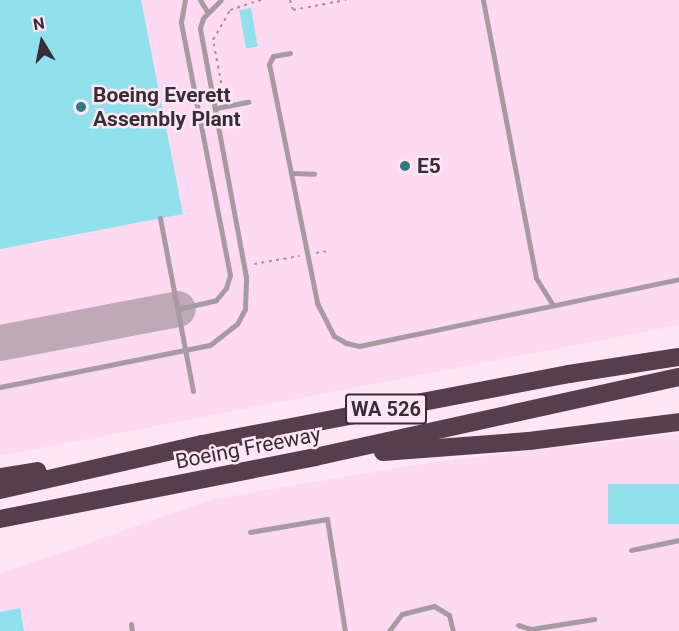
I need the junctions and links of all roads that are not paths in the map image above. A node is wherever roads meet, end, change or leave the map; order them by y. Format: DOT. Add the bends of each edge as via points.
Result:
graph roads {
  1 [pos="185,0"];
  2 [pos="200,0"];
  3 [pos="221,0"];
  4 [pos="483,0"];
  5 [pos="208,13"];
  6 [pos="290,53"];
  7 [pos="248,102"];
  8 [pos="216,108"];
  9 [pos="291,173"];
  10 [pos="314,174"];
  11 [pos="160,218"];
  12 [pos="679,279"];
  13 [pos="552,304"];
  14 [pos="178,309"];
  15 [pos="679,345"];
  16 [pos="186,351"];
  17 [pos="679,357"];
  18 [pos="569,374"];
  19 [pos="679,377"];
  20 [pos="0,387"];
  21 [pos="193,391"];
  22 [pos="679,422"];
  23 [pos="202,444"];
  24 [pos="315,458"];
  25 [pos="0,477"];
  26 [pos="0,490"];
  27 [pos="0,519"];
  28 [pos="250,532"];
  29 [pos="679,540"];
  30 [pos="631,550"];
  31 [pos="594,619"];
  32 [pos="131,624"];
  33 [pos="518,625"];
  34 [pos="132,631"];
  35 [pos="345,631"];
  36 [pos="389,631"];
  37 [pos="453,631"];
  1 -- 14 [label="lane" via="181,22 230,275 216,300"];
  2 -- 5 [label="lane"];
  3 -- 5 [label="lane"];
  4 -- 13 [label="lane" via="536,278"];
  5 -- 8 [label="lane" via="200,28"];
  6 -- 9 [label="lane" via="273,56 269,64"];
  7 -- 8 [label="lane"];
  8 -- 16 [label="lane" via="248,294 237,324 224,338"];
  9 -- 10 [label="lane"];
  9 -- 13 [label="lane" via="323,320 334,336 359,346"];
  11 -- 14 [label="lane"];
  12 -- 13 [label="lane"];
  14 -- 16 [label="lane"];
  15 -- 18 [label="highway"];
  16 -- 20 [label="lane"];
  16 -- 21 [label="lane"];
  17 -- 18 [label="highway, Boeing Freeway / WA 526"];
  18 -- 23 [label="highway, Boeing Freeway / WA 526"];
  19 -- 24 [label="highway, Boeing Freeway / WA 526"];
  22 -- 24 [label="highway" via="529,441"];
  23 -- 25 [label="highway"];
  23 -- 26 [label="highway, Boeing Freeway / WA 526"];
  24 -- 27 [label="highway, Boeing Freeway / WA 526"];
  28 -- 35 [label="lane" via="327,519"];
  29 -- 30 [label="lane"];
  31 -- 33 [label="lane" via="531,629"];
  32 -- 34 [label="lane"];
  36 -- 37 [label="lane" via="402,614 434,606 449,615"];
}
